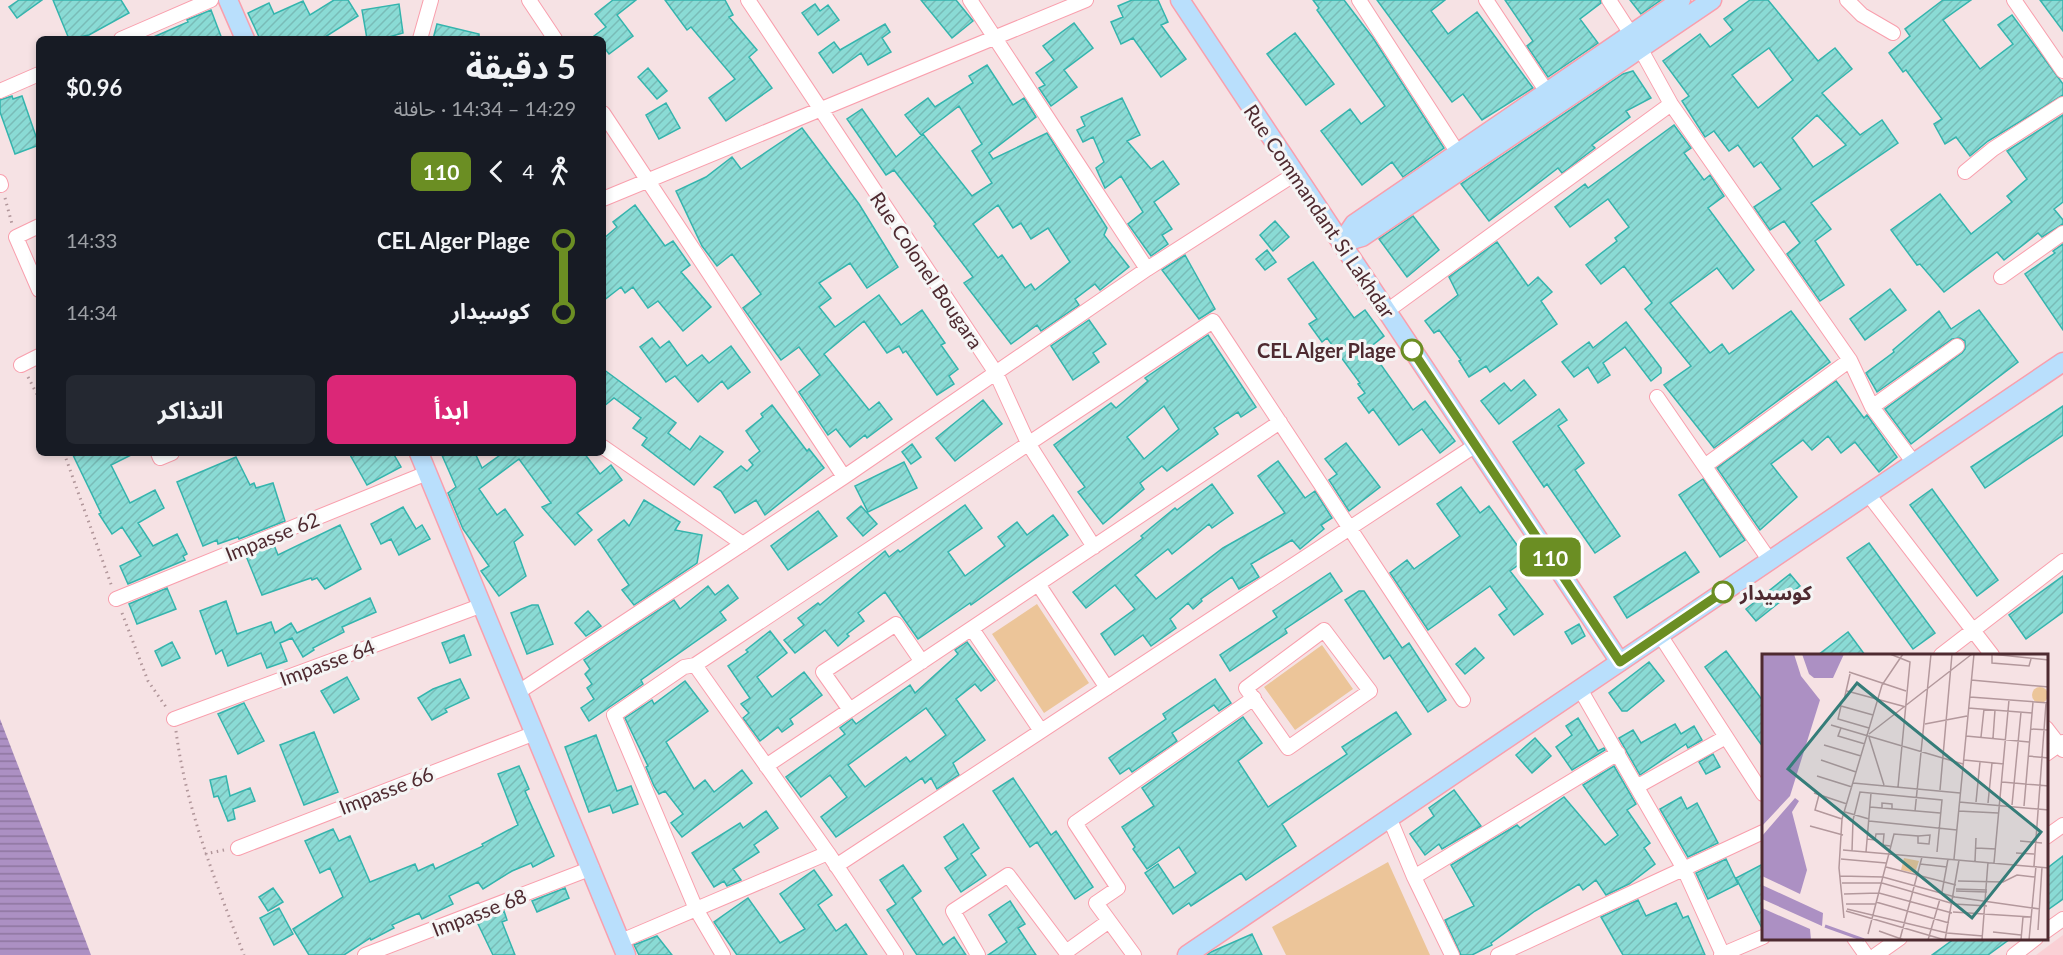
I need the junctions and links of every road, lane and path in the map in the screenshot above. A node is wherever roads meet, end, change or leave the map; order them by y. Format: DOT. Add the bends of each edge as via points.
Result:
graph roads {
  1 [pos="211,0"];
  2 [pos="228,0"];
  3 [pos="431,0"];
  4 [pos="529,0"];
  5 [pos="748,0"];
  6 [pos="970,0"];
  7 [pos="1086,0"];
  8 [pos="1180,0"];
  9 [pos="1359,0"];
  10 [pos="1486,0"];
  11 [pos="1609,0"];
  12 [pos="1681,0"];
  13 [pos="1712,0"];
  14 [pos="1847,0"];
  15 [pos="2014,0"];
  16 [pos="1893,33"];
  17 [pos="128,36"];
  18 [pos="244,36"];
  19 [pos="421,36"];
  20 [pos="553,36"];
  21 [pos="996,37"];
  22 [pos="1636,41"];
  23 [pos="2063,71"];
  24 [pos="36,76"];
  25 [pos="0,91"];
  26 [pos="1547,92"];
  27 [pos="1671,104"];
  28 [pos="2063,104"];
  29 [pos="820,111"];
  30 [pos="606,118"];
  31 [pos="1458,153"];
  32 [pos="1965,172"];
  33 [pos="1295,174"];
  34 [pos="1,183"];
  35 [pos="648,183"];
  36 [pos="606,199"];
  37 [pos="36,227"];
  38 [pos="2063,233"];
  39 [pos="16,237"];
  40 [pos="1341,243"];
  41 [pos="1148,269"];
  42 [pos="2001,277"];
  43 [pos="36,283"];
  44 [pos="1387,311"];
  45 [pos="1958,346"];
  46 [pos="36,358"];
  47 [pos="1850,360"];
  48 [pos="2063,362"];
  49 [pos="21,365"];
  50 [pos="996,373"];
  51 [pos="36,392"];
  52 [pos="1657,396"];
  53 [pos="1872,407"];
  54 [pos="1280,422"];
  55 [pos="1028,443"];
  56 [pos="1476,445"];
  57 [pos="606,449"];
  58 [pos="65,456"];
  59 [pos="420,456"];
  60 [pos="1914,463"];
  61 [pos="1706,465"];
  62 [pos="427,473"];
  63 [pos="844,477"];
  64 [pos="1868,494"];
  65 [pos="1350,528"];
  66 [pos="743,544"];
  67 [pos="1094,547"];
  68 [pos="1770,561"];
  69 [pos="2063,561"];
  70 [pos="1038,584"];
  71 [pos="116,599"];
  72 [pos="480,606"];
  73 [pos="972,628"];
  74 [pos="1974,631"];
  75 [pos="1660,635"];
  76 [pos="1942,654"];
  77 [pos="1991,654"];
  78 [pos="922,662"];
  79 [pos="1620,662"];
  80 [pos="695,665"];
  81 [pos="1107,688"];
  82 [pos="1580,689"];
  83 [pos="518,693"];
  84 [pos="1254,698"];
  85 [pos="1463,700"];
  86 [pos="850,710"];
  87 [pos="174,719"];
  88 [pos="2048,730"];
  89 [pos="1041,731"];
  90 [pos="535,733"];
  91 [pos="1726,737"];
  92 [pos="2062,746"];
  93 [pos="1618,753"];
  94 [pos="2048,753"];
  95 [pos="766,766"];
  96 [pos="1638,786"];
  97 [pos="1762,789"];
  98 [pos="1389,818"];
  99 [pos="2063,825"];
  100 [pos="1762,832"];
  101 [pos="2048,836"];
  102 [pos="238,848"];
  103 [pos="828,853"];
  104 [pos="205,854"];
  105 [pos="836,866"];
  106 [pos="592,868"];
  107 [pos="1684,869"];
  108 [pos="1414,877"];
  109 [pos="696,909"];
  110 [pos="2063,919"];
  111 [pos="1109,921"];
  112 [pos="2048,930"];
  113 [pos="1762,937"];
  114 [pos="1855,940"];
  115 [pos="1898,940"];
  116 [pos="2035,940"];
  117 [pos="623,948"];
  118 [pos="244,955"];
  119 [pos="365,955"];
  120 [pos="723,955"];
  121 [pos="896,955"];
  122 [pos="978,955"];
  123 [pos="1134,955"];
  124 [pos="1187,955"];
  125 [pos="1452,955"];
  126 [pos="1498,955"];
  127 [pos="1722,955"];
  128 [pos="1866,955"];
  129 [pos="1876,955"];
  130 [pos="2014,955"];
  1 -- 17 [label="street"];
  2 -- 18 [label="main road"];
  3 -- 19 [label="street"];
  4 -- 20 [label="street"];
  5 -- 29 [label="street, Rue Colonel Bougara"];
  6 -- 21 [label="street"];
  7 -- 21 [label="street"];
  8 -- 33 [label="main road, Rue Commandant Si Lakhdar"];
  9 -- 31 [label="street"];
  10 -- 26 [label="street"];
  11 -- 22 [label="street"];
  12 -- 22 [label="main road"];
  13 -- 22 [label="main road"];
  14 -- 16 [label="street" via="1862,15"];
  15 -- 23 [label="street"];
  21 -- 29 [label="street"];
  21 -- 41 [label="street"];
  22 -- 26 [label="main road"];
  22 -- 27 [label="street"];
  22 -- 40 [label="main road" via="1362,237"];
  24 -- 25 [label="street"];
  26 -- 31 [label="main road"];
  27 -- 44 [label="street"];
  27 -- 47 [label="street"];
  28 -- 32 [label="street"];
  29 -- 35 [label="street"];
  29 -- 50 [label="street, Rue Colonel Bougara"];
  30 -- 35 [label="street"];
  31 -- 40 [label="main road" via="1354,224"];
  33 -- 40 [label="main road, Rue Commandant Si Lakhdar"];
  33 -- 41 [label="street"];
  34 -- 39 [label="path"];
  35 -- 36 [label="street"];
  35 -- 63 [label="street"];
  37 -- 39 [label="street"];
  38 -- 42 [label="street"];
  39 -- 43 [label="street"];
  40 -- 44 [label="main road, Rue Commandant Si Lakhdar"];
  41 -- 50 [label="street"];
  44 -- 56 [label="main road, Rue Commandant Si Lakhdar"];
  45 -- 53 [label="street"];
  46 -- 49 [label="street"];
  47 -- 53 [label="street"];
  47 -- 61 [label="street"];
  48 -- 60 [label="main road"];
  49 -- 51 [label="path"];
  50 -- 55 [label="street, Rue Colonel Bougara"];
  50 -- 63 [label="street"];
  52 -- 61 [label="street"];
  53 -- 60 [label="street"];
  54 -- 55 [label="street" via="1214,321"];
  54 -- 65 [label="street"];
  54 -- 67 [label="street"];
  55 -- 67 [label="street, Rue Colonel Bougara"];
  55 -- 80 [label="street"];
  56 -- 65 [label="street"];
  56 -- 79 [label="main road, Rue Commandant Si Lakhdar"];
  57 -- 66 [label="street"];
  58 -- 71 [label="path"];
  59 -- 62 [label="main road"];
  60 -- 64 [label="main road"];
  61 -- 68 [label="street"];
  62 -- 71 [label="street, Impasse 62"];
  62 -- 72 [label="main road"];
  63 -- 66 [label="street"];
  64 -- 68 [label="main road"];
  64 -- 74 [label="street"];
  65 -- 81 [label="street"];
  65 -- 85 [label="street"];
  66 -- 83 [label="street"];
  67 -- 70 [label="street"];
  68 -- 75 [label="main road"];
  69 -- 74 [label="street"];
  70 -- 73 [label="street"];
  70 -- 81 [label="street"];
  71 -- 87 [label="path" via="148,681"];
  72 -- 83 [label="main road"];
  72 -- 87 [label="street, Impasse 64"];
  73 -- 78 [label="street"];
  73 -- 89 [label="street"];
  74 -- 76 [label="street"];
  74 -- 77 [label="street"];
  75 -- 79 [label="main road"];
  75 -- 91 [label="street"];
  78 -- 86 [label="street"];
  78 -- 86 [label="street" via="896,624 823,672"];
  79 -- 82 [label="main road"];
  80 -- 95 [label="street"];
  80 -- 109 [label="street" via="684,667 614,715"];
  81 -- 89 [label="street"];
  82 -- 93 [label="street"];
  82 -- 98 [label="main road"];
  83 -- 90 [label="main road"];
  84 -- 84 [label="street" via="1288,748 1370,691 1324,630 1246,688"];
  84 -- 111 [label="street" via="1075,823 1118,888 1096,903"];
  86 -- 95 [label="street"];
  87 -- 104 [label="path" via="179,756"];
  88 -- 92 [label="street"];
  89 -- 105 [label="street"];
  90 -- 102 [label="street, Impasse 66"];
  90 -- 106 [label="main road"];
  91 -- 96 [label="street"];
  91 -- 97 [label="street"];
  92 -- 94 [label="street"];
  93 -- 96 [label="street"];
  93 -- 108 [label="street"];
  95 -- 103 [label="street"];
  96 -- 107 [label="street"];
  98 -- 108 [label="street"];
  98 -- 124 [label="main road"];
  99 -- 101 [label="street"];
  100 -- 107 [label="street"];
  102 -- 104 [label="path"];
  103 -- 105 [label="street"];
  103 -- 109 [label="street"];
  104 -- 118 [label="path"];
  105 -- 121 [label="street"];
  106 -- 117 [label="main road"];
  106 -- 119 [label="street, Impasse 68"];
  107 -- 126 [label="street"];
  107 -- 127 [label="street"];
  108 -- 125 [label="street"];
  109 -- 117 [label="street"];
  109 -- 120 [label="street"];
  110 -- 112 [label="street"];
  111 -- 122 [label="street" via="1066,952 1008,875 953,911"];
  111 -- 123 [label="street"];
  113 -- 127 [label="street"];
  114 -- 128 [label="street"];
  115 -- 129 [label="street"];
  116 -- 130 [label="street"];
}
